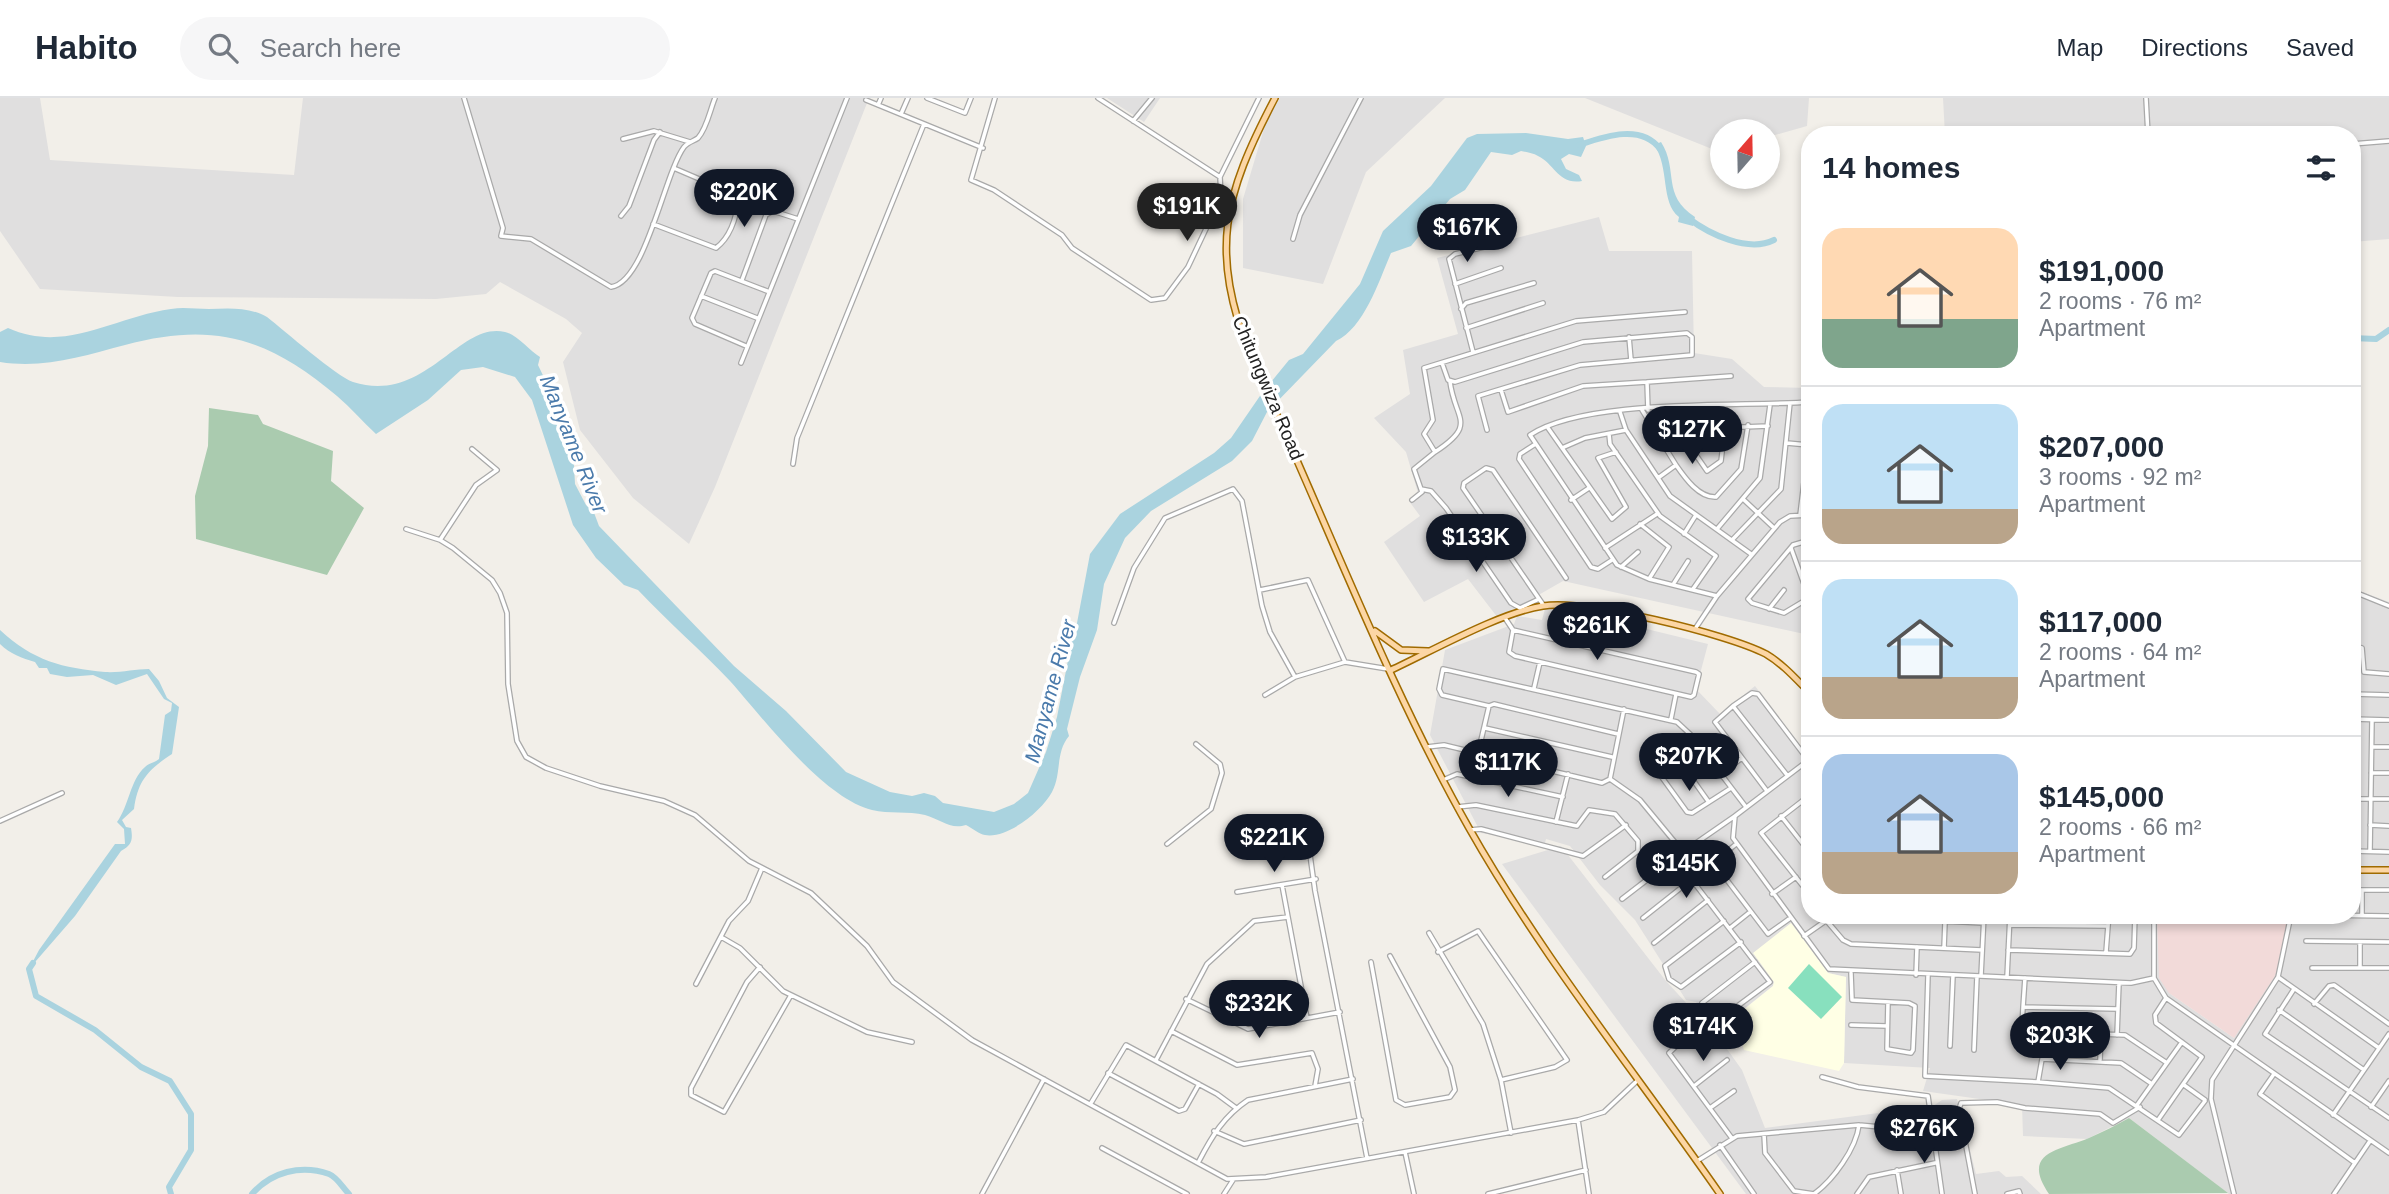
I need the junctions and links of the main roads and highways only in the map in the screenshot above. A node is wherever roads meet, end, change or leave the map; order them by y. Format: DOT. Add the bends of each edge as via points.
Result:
graph roads {
  1 [pos="1275,98"];
  2 [pos="1372,628"];
  3 [pos="1431,651"];
  4 [pos="1391,670"];
  5 [pos="1801,684"];
  6 [pos="2361,870"];
  7 [pos="2389,870"];
  8 [pos="1720,1194"];
  1 -- 2 [label="main road, Chitungwiza Road" via="1241,166 1231,199 1226,254 1230,291 1242,337"];
  2 -- 3 [label="main road" via="1401,650"];
  2 -- 4 [label="main road, Chitungwiza Road"];
  3 -- 4 [label="main road"];
  3 -- 5 [label="main road" via="1544,606 1580,605 1735,641 1768,655"];
  4 -- 8 [label="main road, Chitungwiza Road" via="1457,807 1520,912"];
  6 -- 7 [label="main road"];
}
